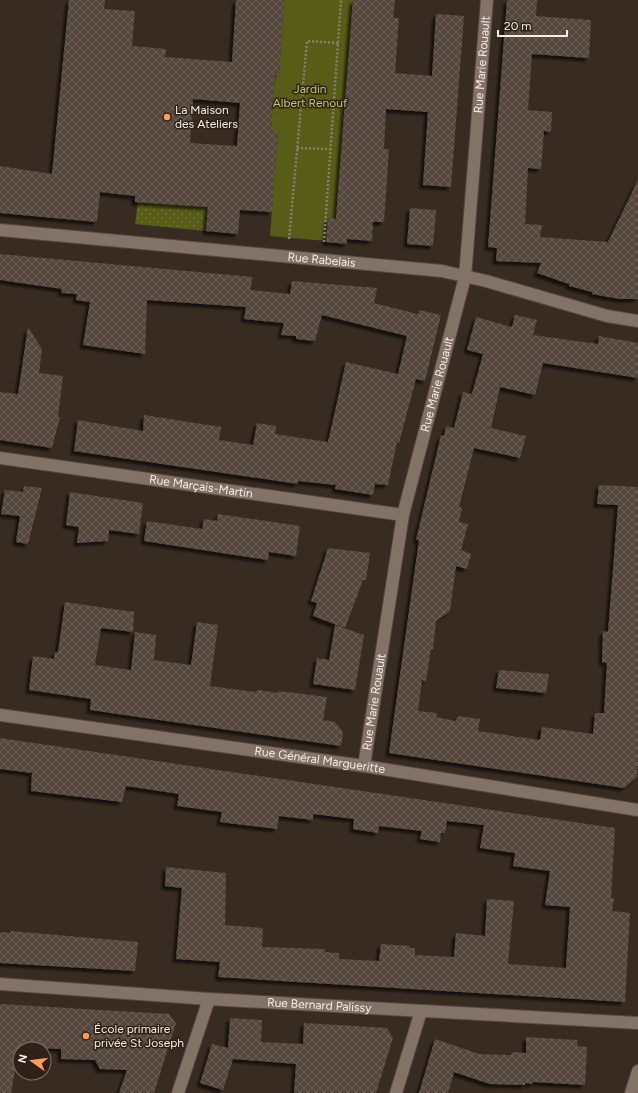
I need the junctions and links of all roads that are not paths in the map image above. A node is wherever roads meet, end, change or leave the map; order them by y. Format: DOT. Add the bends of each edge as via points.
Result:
graph roads {
  1 [pos="487,0"];
  2 [pos="0,230"];
  3 [pos="466,277"];
  4 [pos="638,321"];
  5 [pos="0,458"];
  6 [pos="402,515"];
  7 [pos="0,715"];
  8 [pos="364,766"];
  9 [pos="638,810"];
  10 [pos="0,984"];
  11 [pos="209,999"];
  12 [pos="421,1011"];
  13 [pos="638,1023"];
  14 [pos="638,1071"];
  15 [pos="178,1093"];
  16 [pos="396,1093"];
  17 [pos="631,1093"];
  1 -- 3 [label="street, Rue Marie Rouault"];
  2 -- 3 [label="street, Rue Rabelais" via="442,271"];
  3 -- 4 [label="street, Rue Rabelais" via="486,280 607,316"];
  3 -- 6 [label="street, Rue Marie Rouault"];
  5 -- 6 [label="street, Rue Marçais-Martin"];
  6 -- 8 [label="street, Rue Marie Rouault"];
  7 -- 8 [label="street, Rue Général Margueritte"];
  8 -- 9 [label="street, Rue Général Margueritte"];
  10 -- 11 [label="street, Rue Bernard Palissy"];
  11 -- 12 [label="street, Rue Bernard Palissy"];
  11 -- 15 [label="street"];
  12 -- 13 [label="street, Rue Bernard Palissy"];
  12 -- 16 [label="street"];
  14 -- 17 [label="street"];
}
